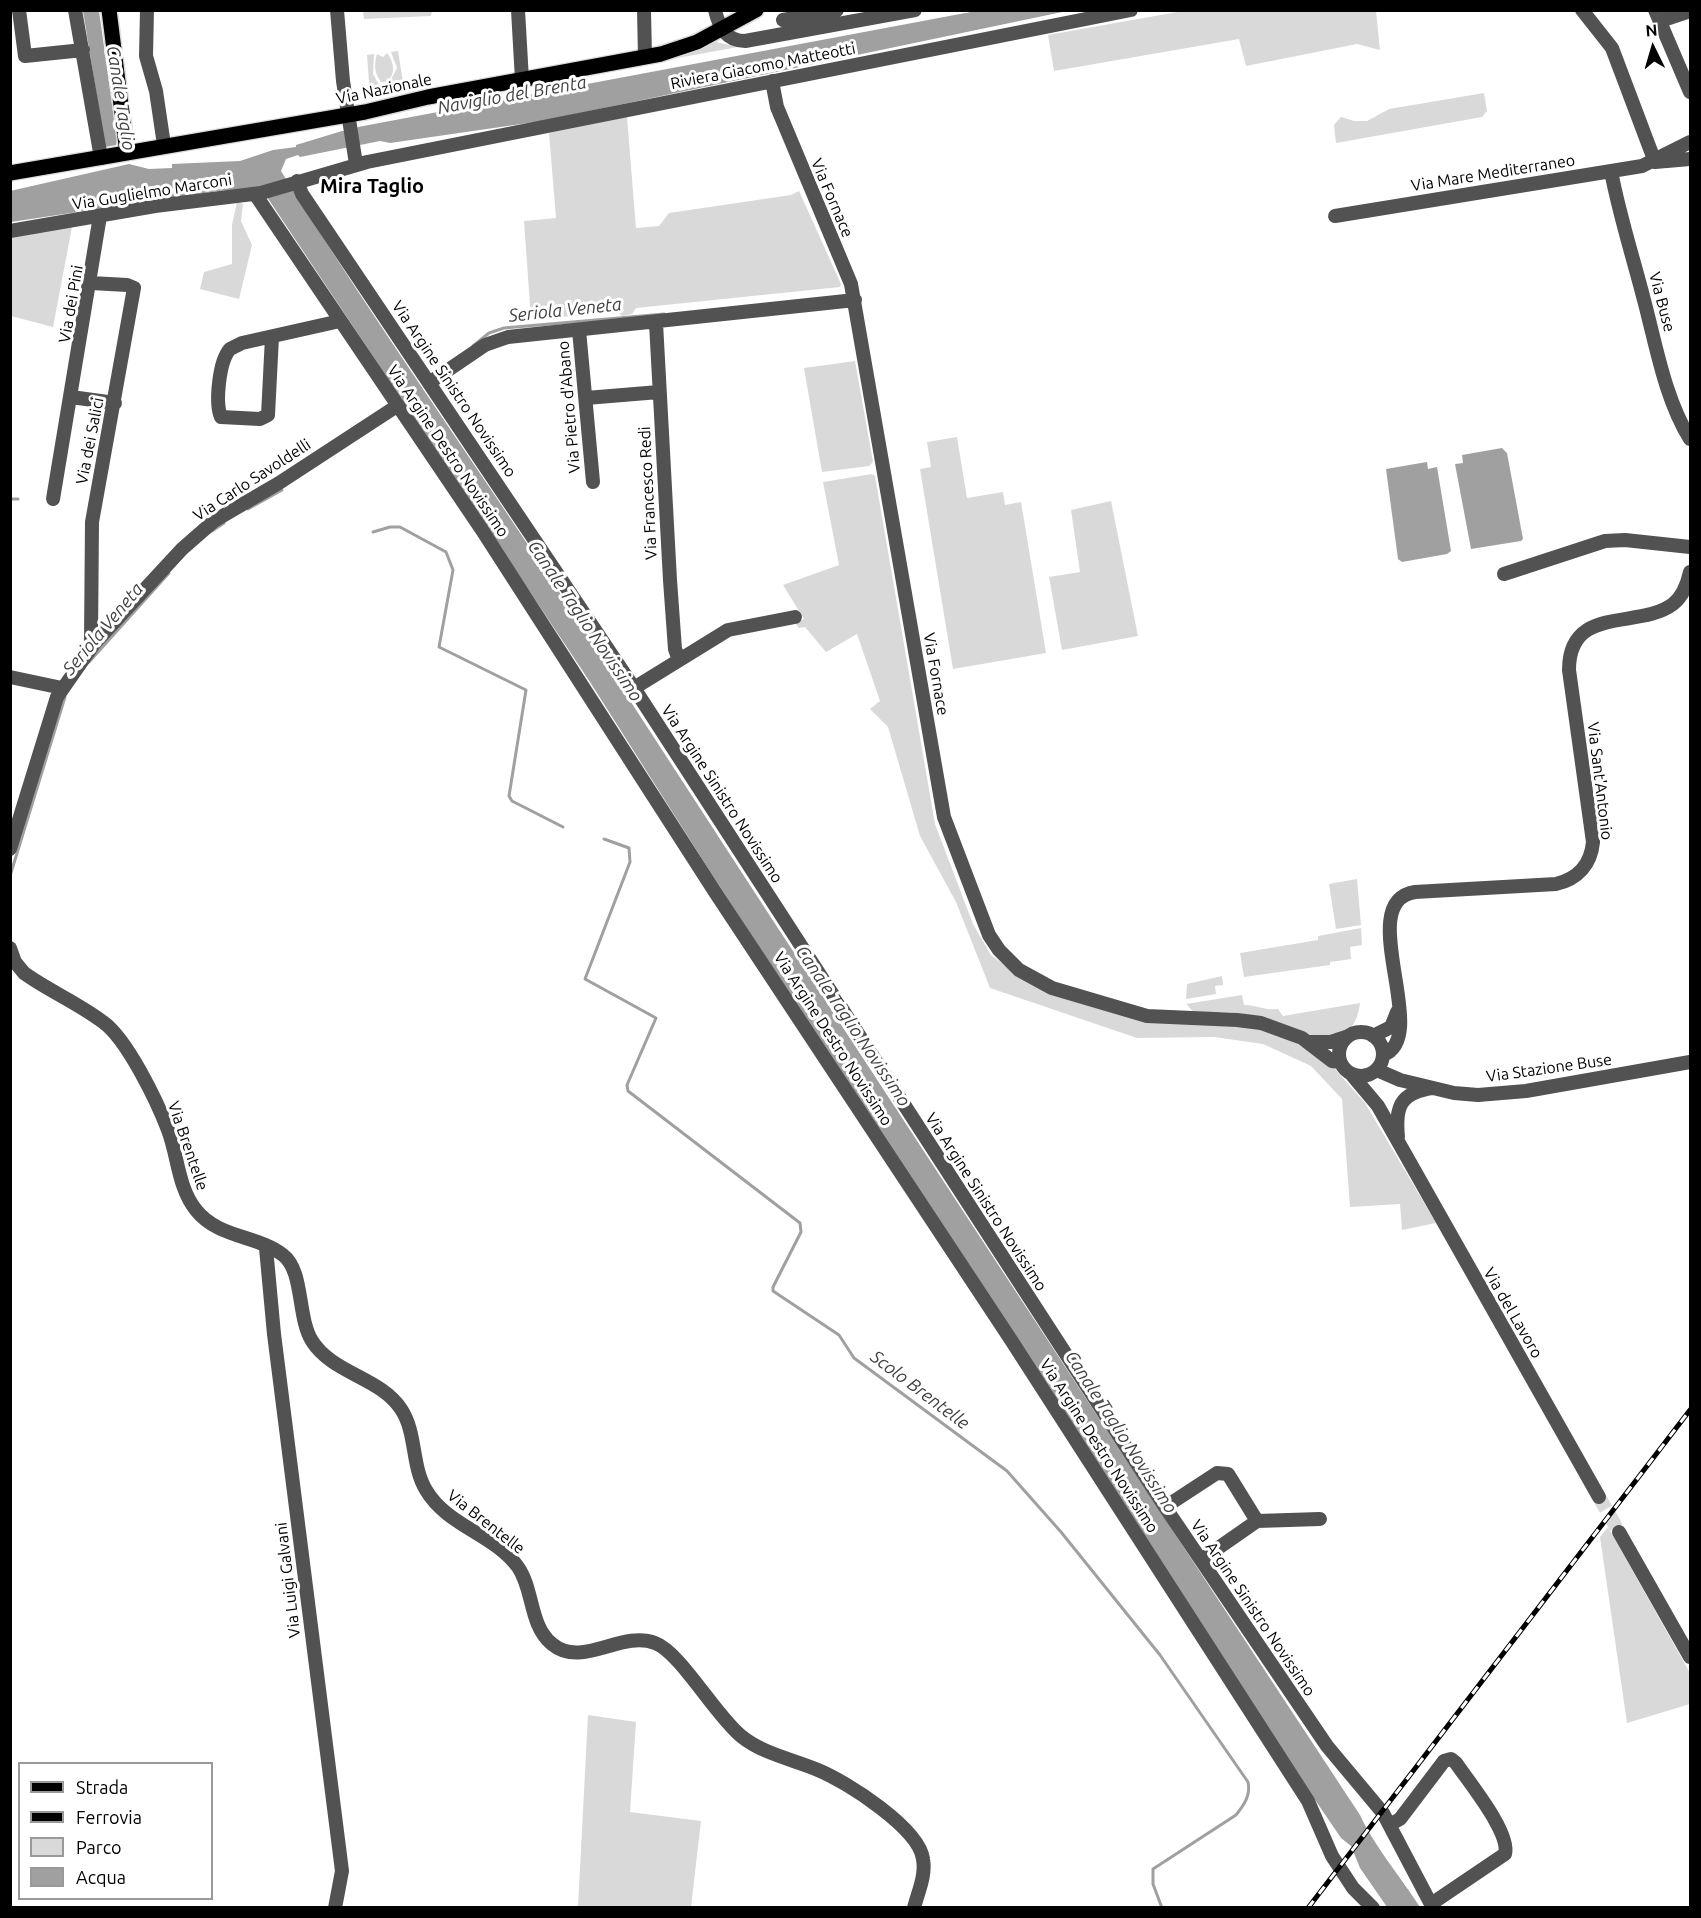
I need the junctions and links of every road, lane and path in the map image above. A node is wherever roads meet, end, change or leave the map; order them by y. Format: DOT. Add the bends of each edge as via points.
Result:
graph roads {
  1 [pos="19,10"];
  2 [pos="75,10"];
  3 [pos="109,10"];
  4 [pos="147,10"];
  5 [pos="337,10"];
  6 [pos="644,10"];
  7 [pos="715,10"];
  8 [pos="756,10"];
  9 [pos="837,10"];
  10 [pos="915,10"];
  11 [pos="1131,10"];
  12 [pos="1582,10"];
  13 [pos="1690,11"];
  14 [pos="518,12"];
  15 [pos="1657,16"];
  16 [pos="801,17"];
  17 [pos="851,17"];
  18 [pos="783,20"];
  19 [pos="722,30"];
  20 [pos="804,33"];
  21 [pos="83,50"];
  22 [pos="645,57"];
  23 [pos="522,80"];
  24 [pos="772,81"];
  25 [pos="1690,92"];
  26 [pos="349,122"];
  27 [pos="1690,142"];
  28 [pos="164,145"];
  29 [pos="124,154"];
  30 [pos="102,158"];
  31 [pos="355,158"];
  32 [pos="1690,159"];
  33 [pos="1655,162"];
  34 [pos="1611,171"];
  35 [pos="10,173"];
  36 [pos="292,182"];
  37 [pos="258,193"];
  38 [pos="100,216"];
  39 [pos="1335,216"];
  40 [pos="10,231"];
  41 [pos="91,282"];
  42 [pos="855,300"];
  43 [pos="339,321"];
  44 [pos="656,323"];
  45 [pos="579,330"];
  46 [pos="272,338"];
  47 [pos="429,383"];
  48 [pos="659,392"];
  49 [pos="71,397"];
  50 [pos="586,398"];
  51 [pos="115,403"];
  52 [pos="397,406"];
  53 [pos="1690,439"];
  54 [pos="593,482"];
  55 [pos="53,499"];
  56 [pos="1690,547"];
  57 [pos="1690,572"];
  58 [pos="1504,574"];
  59 [pos="795,617"];
  60 [pos="94,644"];
  61 [pos="679,660"];
  62 [pos="10,676"];
  63 [pos="62,688"];
  64 [pos="634,688"];
  65 [pos="10,849"];
  66 [pos="10,948"];
  67 [pos="1398,1010"];
  68 [pos="1373,1036"];
  69 [pos="1346,1037"];
  70 [pos="1309,1042"];
  71 [pos="1340,1062"];
  72 [pos="1690,1062"];
  73 [pos="1380,1063"];
  74 [pos="1352,1075"];
  75 [pos="1433,1088"];
  76 [pos="1378,1106"];
  77 [pos="1398,1145"];
  78 [pos="267,1248"];
  79 [pos="1599,1497"];
  80 [pos="1166,1507"];
  81 [pos="1320,1518"];
  82 [pos="1257,1521"];
  83 [pos="1619,1532"];
  84 [pos="1201,1560"];
  85 [pos="1690,1657"];
  86 [pos="1390,1824"];
  87 [pos="1432,1906"];
  88 [pos="335,1908"];
  89 [pos="914,1908"];
  90 [pos="1373,1908"];
  1 -- 21 [label="street" via="25,56"];
  2 -- 21 [label="street"];
  3 -- 29 [label="main road"];
  4 -- 28 [label="street" via="149,80"];
  5 -- 26 [label="street"];
  6 -- 22 [label="street"];
  7 -- 19 [label="street"];
  8 -- 19 [label="main road, Via Nazionale"];
  9 -- 16 [label="street"];
  10 -- 17 [label="street"];
  11 -- 24 [label="street, Riviera Giacomo Matteotti"];
  12 -- 33 [label="street" via="1606,38 1620,64"];
  13 -- 15 [label="street"];
  14 -- 23 [label="street"];
  15 -- 25 [label="street"];
  16 -- 18 [label="street"];
  16 -- 20 [label="street"];
  17 -- 20 [label="street"];
  19 -- 20 [label="street" via="738,41"];
  19 -- 22 [label="main road, Via Nazionale" via="682,48"];
  21 -- 30 [label="street"];
  22 -- 23 [label="main road, Via Nazionale"];
  23 -- 26 [label="main road, Via Nazionale"];
  24 -- 31 [label="street, Riviera Giacomo Matteotti" via="402,156"];
  24 -- 42 [label="street, Via Fornace" via="777,107"];
  26 -- 28 [label="main road, Via Nazionale"];
  26 -- 31 [label="street"];
  27 -- 33 [label="street, Via Mare Mediterraneo"];
  28 -- 29 [label="main road, Via Nazionale"];
  29 -- 30 [label="main road, Via Nazionale"];
  30 -- 35 [label="main road, Via Nazionale"];
  31 -- 36 [label="street, Via Guglielmo Marconi"];
  32 -- 33 [label="street, Via Mare Mediterraneo"];
  33 -- 34 [label="street, Via Mare Mediterraneo"];
  34 -- 39 [label="street, Via Mare Mediterraneo"];
  34 -- 53 [label="street, Via Buse" via="1663,370"];
  36 -- 37 [label="street, Via Guglielmo Marconi"];
  36 -- 47 [label="street, Via Argine Sinistro Novissimo" via="369,282"];
  37 -- 38 [label="street, Via Guglielmo Marconi"];
  37 -- 43 [label="street, Via Argine Destro Novissimo"];
  38 -- 40 [label="street, Via Guglielmo Marconi"];
  38 -- 41 [label="street, Via dei Pini"];
  41 -- 49 [label="street, Via dei Pini"];
  41 -- 51 [label="street, Via dei Salici" via="134,288"];
  42 -- 44 [label="street"];
  42 -- 70 [label="street, Via Fornace" via="944,817 989,935 1019,970 1053,987 1147,1016 1249,1021 1282,1029"];
  43 -- 46 [label="street"];
  43 -- 52 [label="street, Via Argine Destro Novissimo"];
  44 -- 45 [label="street"];
  44 -- 48 [label="street, Via Francesco Redi"];
  45 -- 47 [label="street" via="491,342"];
  45 -- 50 [label="street, Via Pietro d'Abano"];
  46 -- 46 [label="street" via="268,415 260,419 221,417 220,373 226,354 242,343"];
  47 -- 64 [label="street, Via Argine Sinistro Novissimo"];
  48 -- 50 [label="street"];
  48 -- 61 [label="street, Via Francesco Redi" via="675,649"];
  49 -- 51 [label="street"];
  49 -- 55 [label="street, Via dei Pini"];
  50 -- 54 [label="street, Via Pietro d'Abano"];
  51 -- 60 [label="street, Via dei Salici" via="92,522"];
  52 -- 60 [label="street, Via Carlo Savoldelli" via="214,521"];
  52 -- 90 [label="street, Via Argine Destro Novissimo" via="1011,1340 1308,1801 1332,1856 1353,1888"];
  56 -- 58 [label="street" via="1605,541"];
  57 -- 67 [label="street, Via Sant'Antonio" via="1683,593 1671,605 1655,613 1597,625 1581,636 1572,651 1569,670 1593,842 1586,865 1573,878 1556,884 1415,892 1401,897 1389,918"];
  59 -- 61 [label="street" via="728,630"];
  60 -- 63 [label="street, Via Carlo Savoldelli"];
  61 -- 64 [label="street"];
  62 -- 63 [label="street"];
  63 -- 65 [label="street, Via Carlo Savoldelli"];
  64 -- 80 [label="street, Via Argine Sinistro Novissimo"];
  66 -- 78 [label="street, Via Brentelle" via="24,973 100,1020 117,1036 167,1127 185,1188 197,1212 220,1228"];
  67 -- 68 [label="street" via="1391,1026"];
  67 -- 73 [label="street, Via Sant'Antonio" via="1397,1039"];
  68 -- 69 [label="street" via="1360,1032"];
  68 -- 73 [label="street" via="1382,1046"];
  69 -- 70 [label="street"];
  69 -- 71 [label="street" via="1339,1049"];
  70 -- 71 [label="street, Via Fornace" via="1332,1061"];
  71 -- 74 [label="street"];
  72 -- 75 [label="street, Via Stazione Buse" via="1504,1093 1466,1094"];
  73 -- 74 [label="street" via="1364,1076"];
  73 -- 75 [label="street, Via Stazione Buse" via="1400,1080"];
  73 -- 76 [label="street, Via del Lavoro"];
  74 -- 76 [label="street, Via del Lavoro"];
  75 -- 77 [label="street, Via del Lavoro" via="1415,1092 1399,1106"];
  76 -- 77 [label="street, Via del Lavoro"];
  77 -- 79 [label="street, Via del Lavoro"];
  78 -- 88 [label="street, Via Luigi Galvani" via="274,1334 342,1871"];
  78 -- 89 [label="street, Via Brentelle" via="282,1254 292,1265 303,1319 319,1350 332,1362 384,1392 402,1410 420,1477 432,1500 518,1567 537,1621 550,1642 576,1653 632,1640 649,1641 665,1648 742,1737 761,1749 828,1774 912,1834 924,1864"];
  80 -- 82 [label="street" via="1222,1471 1228,1474"];
  80 -- 84 [label="street, Via Argine Sinistro Novissimo"];
  81 -- 82 [label="street"];
  82 -- 84 [label="street"];
  83 -- 85 [label="street"];
  84 -- 86 [label="street, Via Argine Sinistro Novissimo" via="1327,1746"];
  86 -- 87 [label="street, Via Argine Sinistro Novissimo"];
  86 -- 87 [label="street" via="1400,1819 1448,1759 1456,1763 1495,1821 1506,1846 1505,1854"];
}
